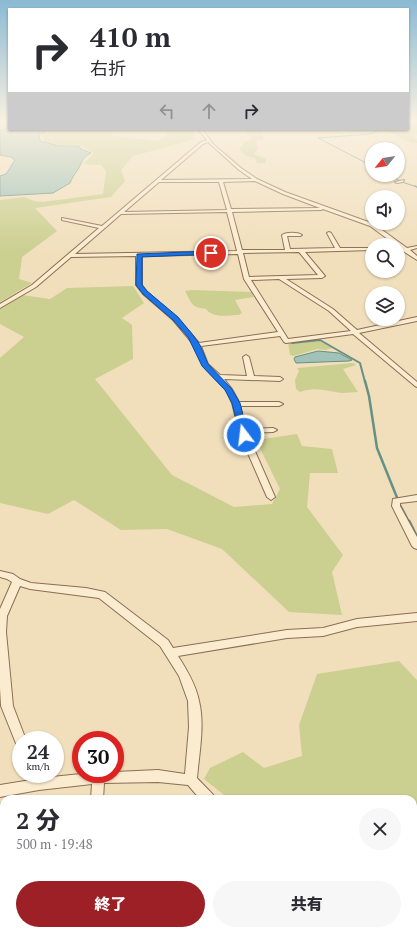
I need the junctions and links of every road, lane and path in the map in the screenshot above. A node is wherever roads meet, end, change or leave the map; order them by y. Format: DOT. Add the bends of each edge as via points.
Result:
graph roads {
  1 [pos="176,165"];
  2 [pos="235,165"];
  3 [pos="221,180"];
  4 [pos="256,180"];
  5 [pos="157,181"];
  6 [pos="328,209"];
  7 [pos="230,210"];
  8 [pos="120,213"];
  9 [pos="64,219"];
  10 [pos="103,228"];
  11 [pos="330,233"];
  12 [pos="300,234"];
  13 [pos="390,238"];
  14 [pos="417,247"];
  15 [pos="365,249"];
  16 [pos="405,249"];
  17 [pos="338,250"];
  18 [pos="288,251"];
  19 [pos="301,251"];
  20 [pos="405,251"];
  21 [pos="240,252"];
  22 [pos="139,255"];
  23 [pos="69,256"];
  24 [pos="417,258"];
  25 [pos="280,277"];
  26 [pos="247,279"];
  27 [pos="0,306"];
  28 [pos="417,319"];
  29 [pos="355,332"];
  30 [pos="280,334"];
  31 [pos="197,345"];
  32 [pos="246,357"];
  33 [pos="218,377"];
  34 [pos="251,378"];
  35 [pos="280,379"];
  36 [pos="417,385"];
  37 [pos="236,404"];
  38 [pos="279,404"];
  39 [pos="273,430"];
  40 [pos="243,431"];
  41 [pos="271,498"];
  42 [pos="417,498"];
  43 [pos="417,546"];
  44 [pos="0,574"];
  45 [pos="17,582"];
  46 [pos="417,617"];
  47 [pos="171,653"];
  48 [pos="17,731"];
  49 [pos="124,777"];
  50 [pos="191,780"];
  51 [pos="24,783"];
  52 [pos="98,783"];
  53 [pos="0,791"];
  54 [pos="97,795"];
  55 [pos="204,795"];
  1 -- 5 [label="street"];
  2 -- 4 [label="street"];
  3 -- 4 [label="street"];
  3 -- 5 [label="street"];
  3 -- 7 [label="street"];
  4 -- 6 [label="street"];
  5 -- 8 [label="street"];
  6 -- 7 [label="street"];
  6 -- 13 [label="street" via="372,225"];
  7 -- 8 [label="street"];
  7 -- 21 [label="street"];
  8 -- 10 [label="street"];
  9 -- 10 [label="street"];
  10 -- 23 [label="street"];
  11 -- 17 [label="street"];
  12 -- 18 [label="street" via="284,235"];
  14 -- 16 [label="street"];
  15 -- 17 [label="street"];
  17 -- 19 [label="street"];
  18 -- 19 [label="street"];
  18 -- 21 [label="street"];
  19 -- 25 [label="street" via="322,276"];
  20 -- 24 [label="street"];
  21 -- 22 [label="street"];
  21 -- 26 [label="street"];
  22 -- 23 [label="street"];
  22 -- 31 [label="street" via="139,285 175,319"];
  23 -- 27 [label="street" via="34,286"];
  25 -- 26 [label="street"];
  25 -- 29 [label="street" via="330,310"];
  26 -- 30 [label="street"];
  28 -- 29 [label="street"];
  29 -- 30 [label="street" via="286,341"];
  29 -- 36 [label="street"];
  30 -- 31 [label="street"];
  31 -- 33 [label="street" via="205,365"];
  32 -- 34 [label="street"];
  33 -- 34 [label="street"];
  33 -- 37 [label="street" via="229,389"];
  34 -- 35 [label="street"];
  37 -- 38 [label="street"];
  37 -- 40 [label="street"];
  39 -- 40 [label="street"];
  40 -- 41 [label="street"];
  42 -- 43 [label="street" via="396,501 396,506"];
  44 -- 45 [label="street" via="10,576"];
  45 -- 47 [label="street" via="102,595 164,643"];
  45 -- 48 [label="street" via="2,616 1,632 7,706"];
  46 -- 47 [label="street" via="357,623 323,632 287,634"];
  47 -- 50 [label="street" via="191,690 195,708"];
  49 -- 50 [label="street" via="158,776"];
  50 -- 55 [label="street"];
  51 -- 53 [label="street"];
  52 -- 54 [label="street"];
}
